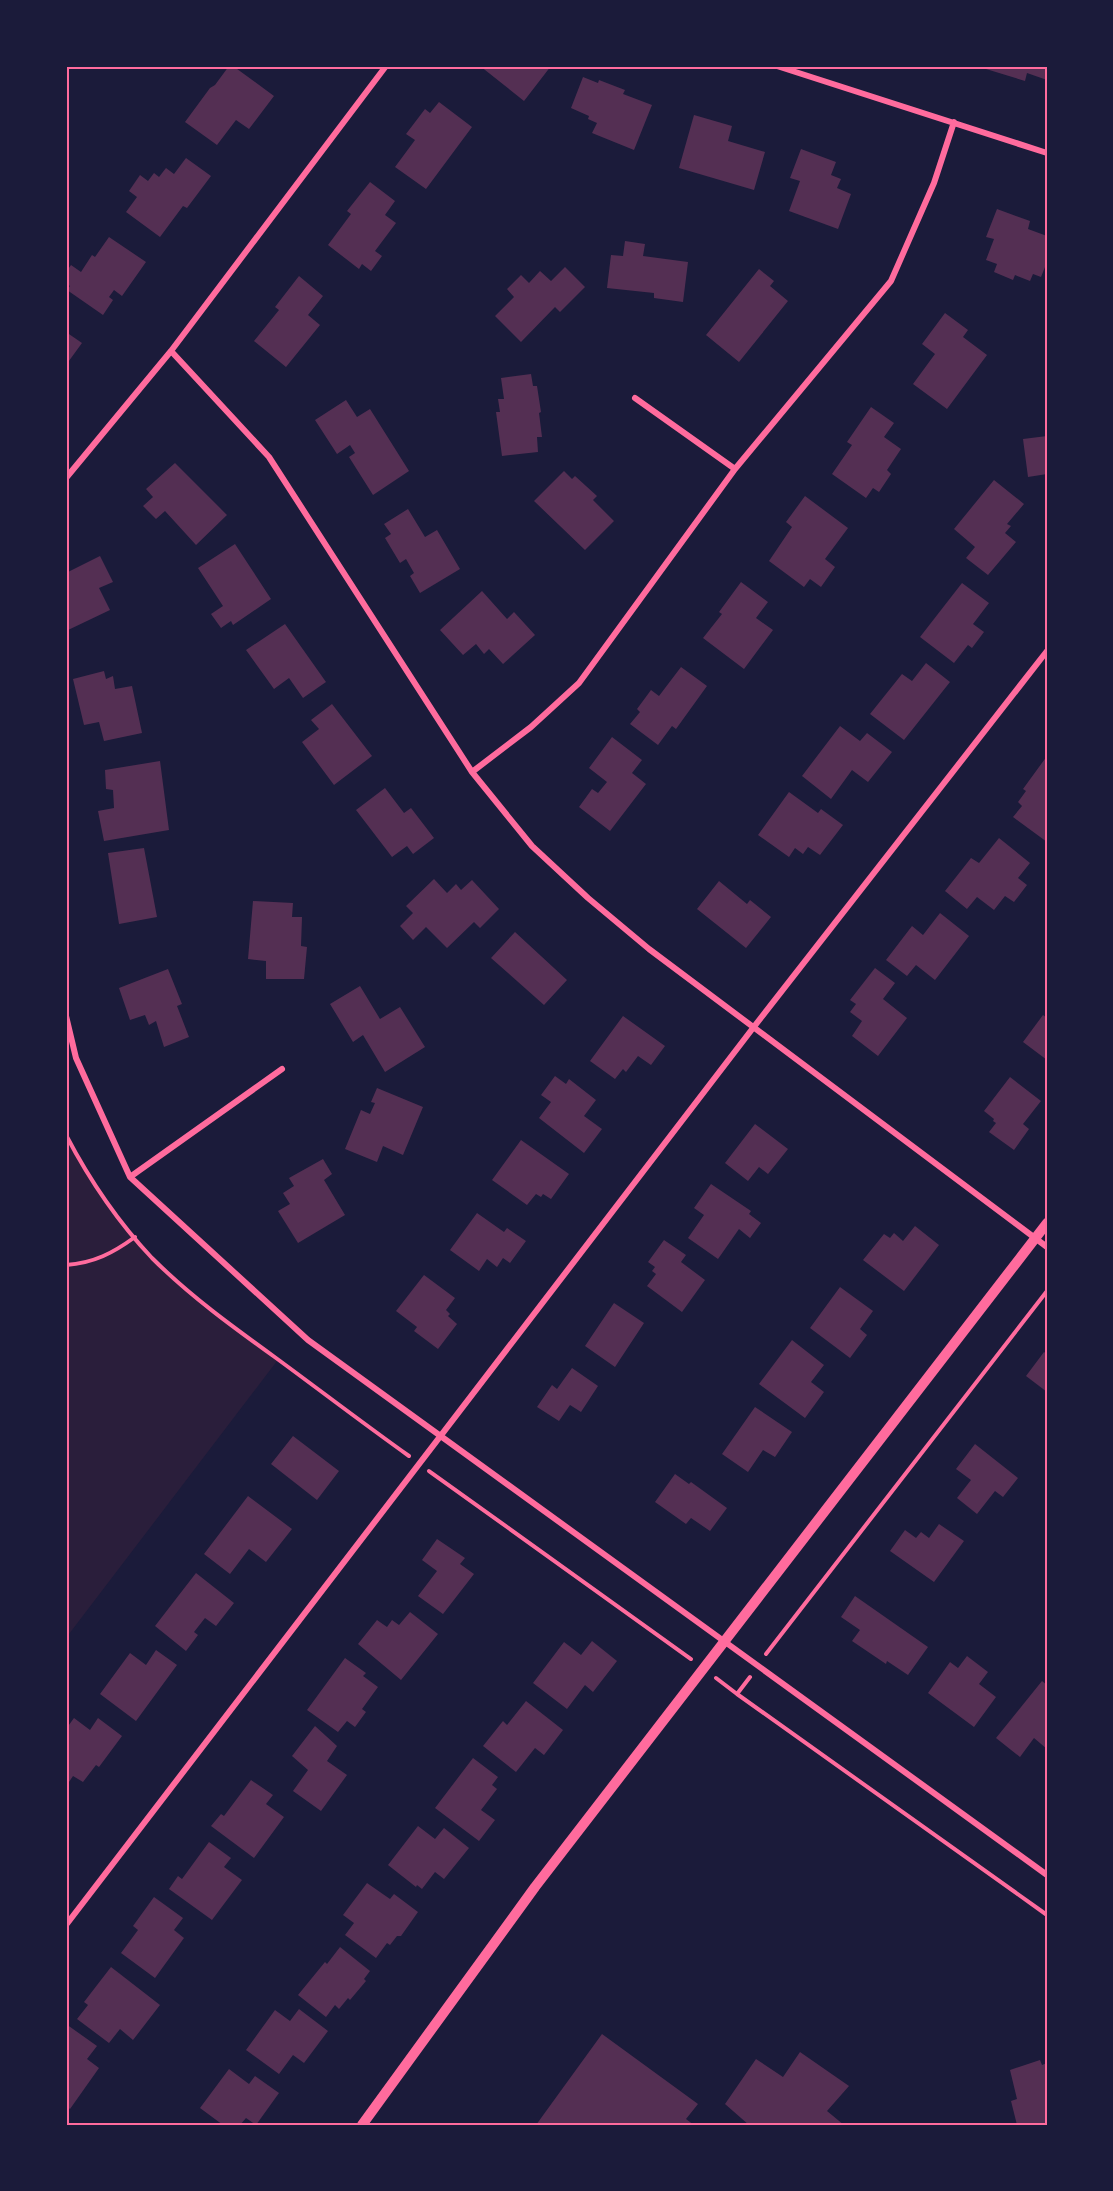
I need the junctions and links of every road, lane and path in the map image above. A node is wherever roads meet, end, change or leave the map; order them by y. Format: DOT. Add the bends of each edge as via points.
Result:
graph roads {
  1 [pos="386,66"];
  2 [pos="777,66"];
  3 [pos="954,122"];
  4 [pos="1047,153"];
  5 [pos="171,351"];
  6 [pos="635,398"];
  7 [pos="735,469"];
  8 [pos="66,478"];
  9 [pos="1047,651"];
  10 [pos="472,772"];
  11 [pos="66,1016"];
  12 [pos="753,1028"];
  13 [pos="282,1069"];
  14 [pos="66,1135"];
  15 [pos="130,1177"];
  16 [pos="1047,1223"];
  17 [pos="135,1237"];
  18 [pos="1035,1238"];
  19 [pos="1047,1247"];
  20 [pos="66,1266"];
  21 [pos="1047,1291"];
  22 [pos="440,1437"];
  23 [pos="420,1464"];
  24 [pos="723,1642"];
  25 [pos="758,1667"];
  26 [pos="703,1668"];
  27 [pos="737,1694"];
  28 [pos="1047,1875"];
  29 [pos="1047,1915"];
  30 [pos="66,1924"];
  31 [pos="363,2125"];
  1 -- 5 [label="street"];
  2 -- 3 [label="street"];
  3 -- 4 [label="street"];
  3 -- 7 [label="street" via="934,183 891,281"];
  5 -- 8 [label="street"];
  5 -- 10 [label="street" via="269,457"];
  6 -- 7 [label="street"];
  7 -- 10 [label="street" via="579,683 531,727"];
  9 -- 12 [label="street"];
  10 -- 12 [label="street" via="532,846 588,898"];
  11 -- 15 [label="street" via="76,1058"];
  12 -- 18 [label="street"];
  12 -- 22 [label="street"];
  13 -- 15 [label="street"];
  14 -- 17 [label="path" via="86,1172"];
  15 -- 22 [label="street" via="308,1340"];
  16 -- 18 [label="street"];
  17 -- 20 [label="path" via="100,1259"];
  17 -- 23 [label="path" via="178,1283"];
  18 -- 19 [label="street"];
  18 -- 24 [label="street"];
  21 -- 25 [label="path"];
  22 -- 23 [label="street"];
  22 -- 24 [label="street"];
  23 -- 26 [label="path"];
  23 -- 30 [label="street"];
  24 -- 25 [label="street"];
  24 -- 26 [label="street"];
  25 -- 27 [label="path"];
  25 -- 28 [label="street"];
  26 -- 27 [label="path"];
  26 -- 31 [label="street" via="535,1887"];
  27 -- 29 [label="path"];
}
